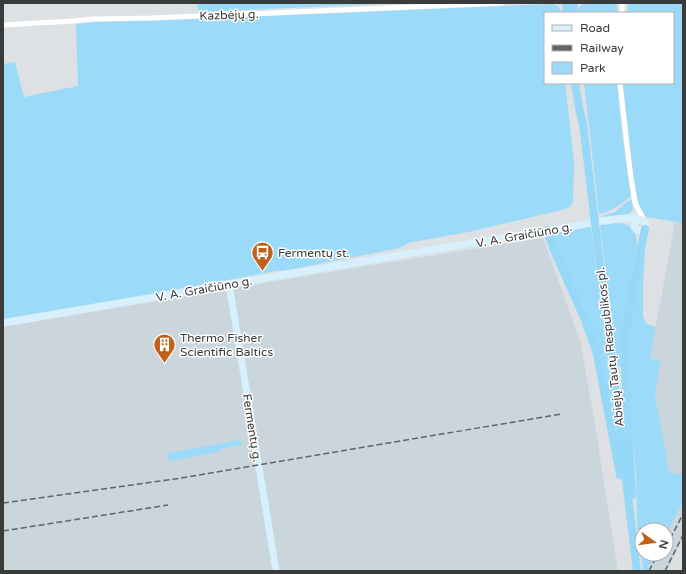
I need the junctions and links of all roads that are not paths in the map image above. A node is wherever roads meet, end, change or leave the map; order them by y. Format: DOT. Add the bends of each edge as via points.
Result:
graph roads {
  1 [pos="502,3"];
  2 [pos="565,3"];
  3 [pos="569,3"];
  4 [pos="426,5"];
  5 [pos="3,25"];
  6 [pos="575,84"];
  7 [pos="581,84"];
  8 [pos="620,84"];
  9 [pos="583,124"];
  10 [pos="637,221"];
  11 [pos="645,229"];
  12 [pos="546,230"];
  13 [pos="229,284"];
  14 [pos="3,323"];
  15 [pos="630,510"];
  16 [pos="631,522"];
  17 [pos="637,567"];
  18 [pos="276,571"];
  1 -- 4 [label="street, Kazbėjų g."];
  2 -- 3 [label="highway"];
  4 -- 5 [label="street, Kazbėjų g."];
  6 -- 9 [label="highway, Abiejų Tautų Respublikos pl."];
  7 -- 9 [label="highway, Abiejų Tautų Respublikos pl."];
  8 -- 10 [label="street" via="630,170 636,205 642,216"];
  9 -- 15 [label="highway, Abiejų Tautų Respublikos pl."];
  10 -- 11 [label="main road" via="646,223"];
  10 -- 11 [label="main road, V. A. Graičiūno g." via="635,229"];
  10 -- 12 [label="main road, V. A. Graičiūno g." via="627,223 619,219"];
  11 -- 16 [label="highway" via="630,302 626,342 625,371 632,476"];
  12 -- 13 [label="main road, V. A. Graičiūno g."];
  12 -- 15 [label="highway" via="585,320 596,354"];
  13 -- 14 [label="main road, V. A. Graičiūno g."];
  13 -- 18 [label="main road, Fermentų g."];
  15 -- 16 [label="highway, Abiejų Tautų Respublikos pl."];
  16 -- 17 [label="highway, Abiejų Tautų Respublikos pl."];
}
